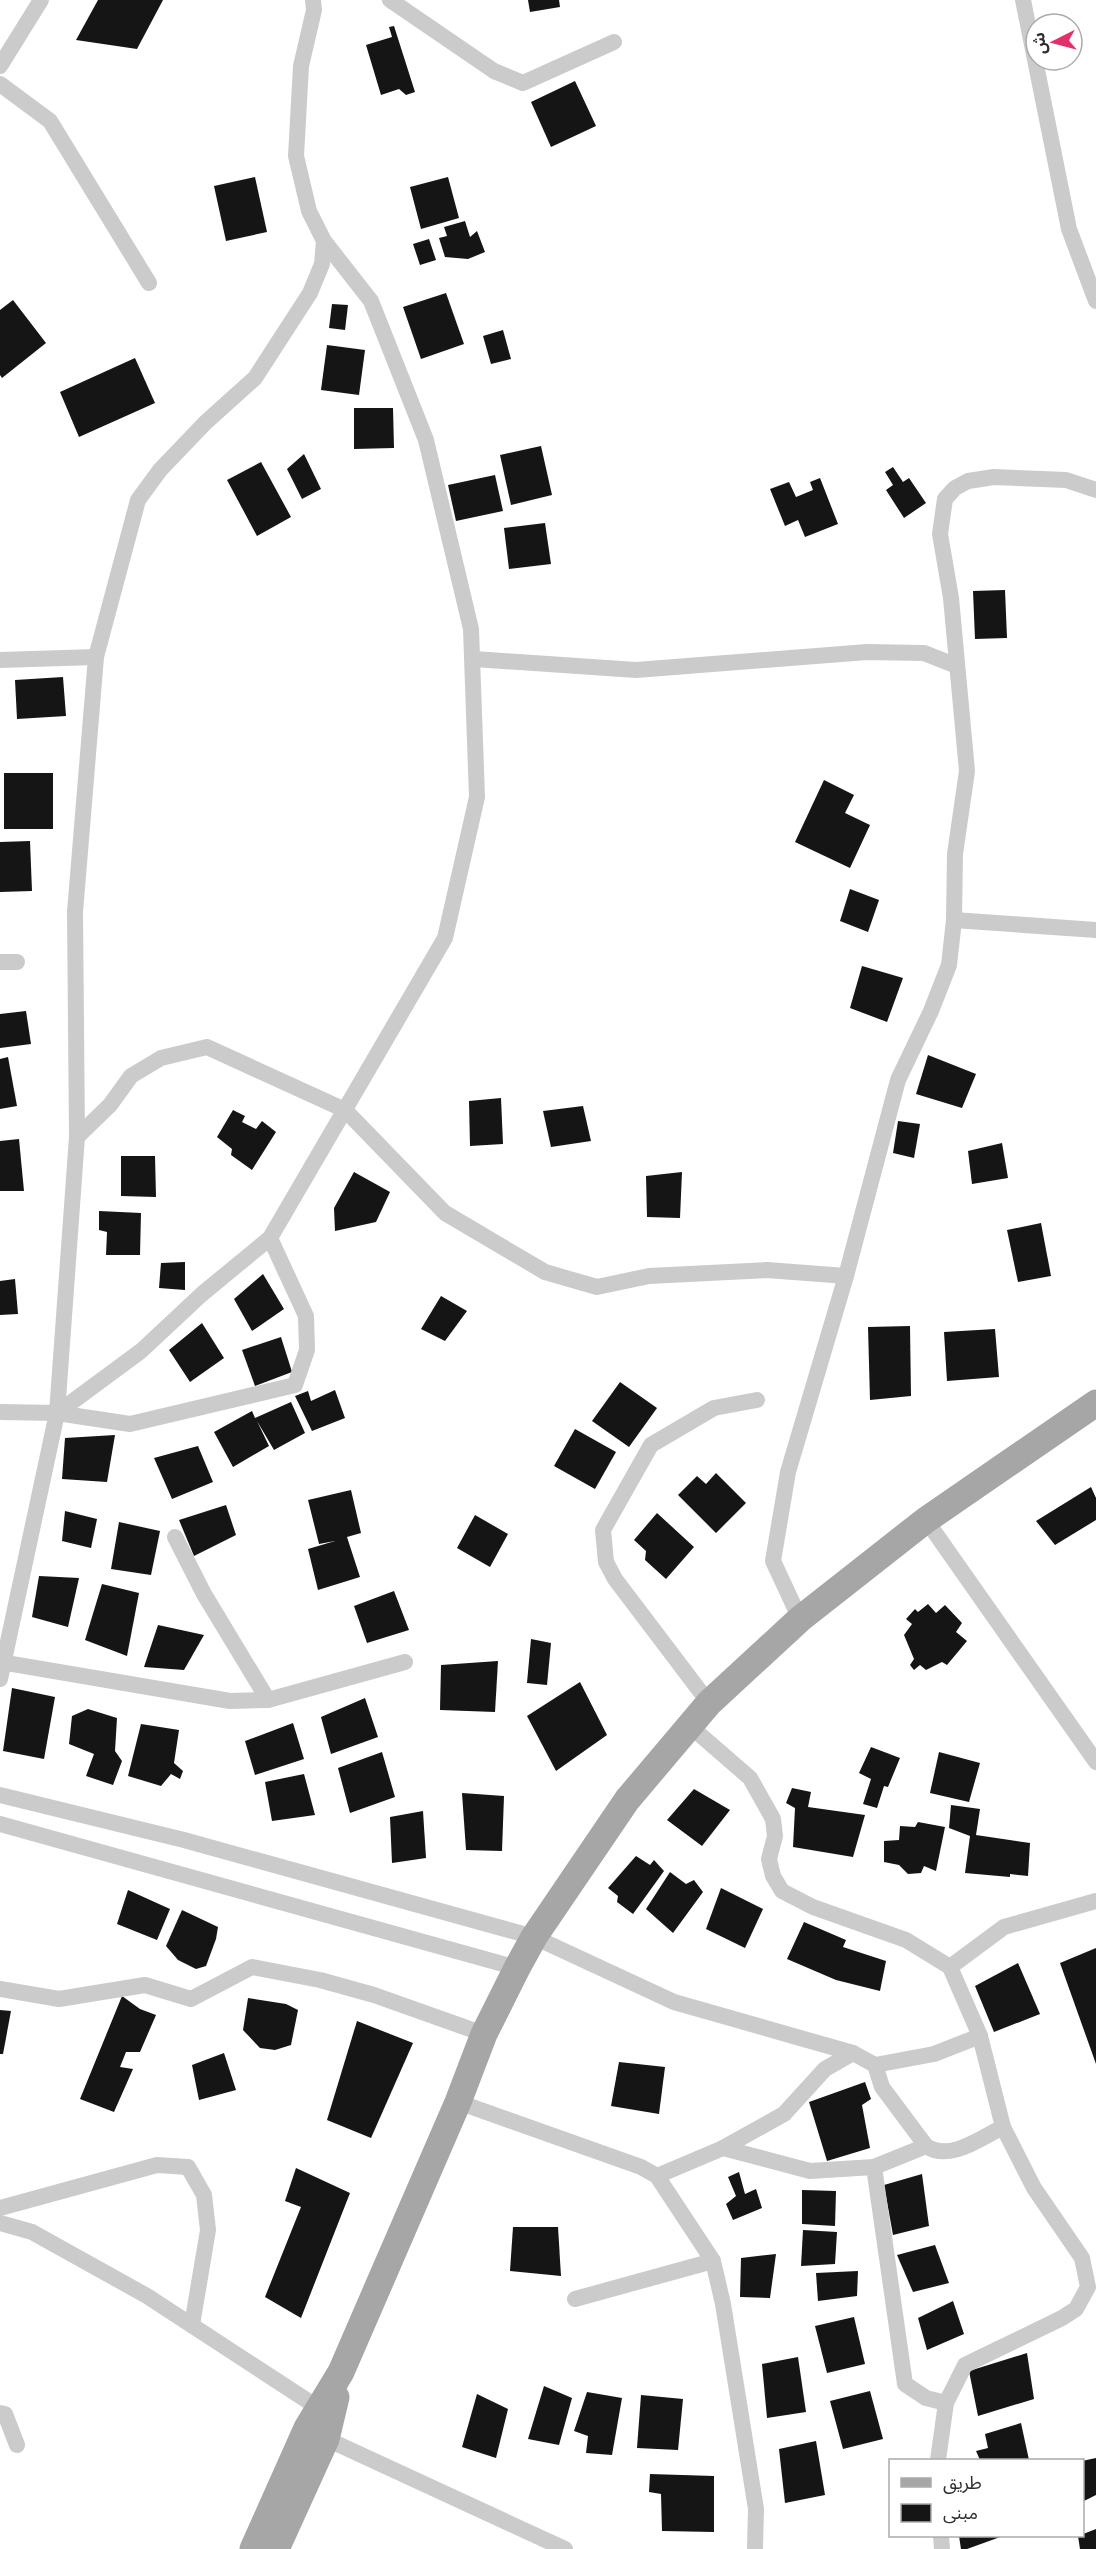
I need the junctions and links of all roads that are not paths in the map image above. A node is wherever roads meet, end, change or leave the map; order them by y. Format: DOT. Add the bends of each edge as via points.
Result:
graph roads {
  1 [pos="41,0"];
  2 [pos="313,0"];
  3 [pos="390,0"];
  4 [pos="1023,0"];
  5 [pos="614,42"];
  6 [pos="0,66"];
  7 [pos="0,84"];
  8 [pos="324,241"];
  9 [pos="149,283"];
  10 [pos="1096,301"];
  11 [pos="1096,490"];
  12 [pos="96,657"];
  13 [pos="474,659"];
  14 [pos="0,660"];
  15 [pos="957,666"];
  16 [pos="954,920"];
  17 [pos="1096,930"];
  18 [pos="0,962"];
  19 [pos="17,963"];
  20 [pos="345,1110"];
  21 [pos="78,1137"];
  22 [pos="270,1238"];
  23 [pos="846,1276"];
  24 [pos="757,1400"];
  25 [pos="1096,1403"];
  26 [pos="0,1412"];
  27 [pos="57,1413"];
  28 [pos="926,1520"];
  29 [pos="175,1537"];
  30 [pos="801,1619"];
  31 [pos="405,1662"];
  32 [pos="1,1667"];
  33 [pos="268,1700"];
  34 [pos="709,1703"];
  35 [pos="690,1726"];
  36 [pos="1096,1762"];
  37 [pos="0,1795"];
  38 [pos="0,1824"];
  39 [pos="1096,1900"];
  40 [pos="534,1937"];
  41 [pos="950,1967"];
  42 [pos="517,1968"];
  43 [pos="0,1989"];
  44 [pos="484,2034"];
  45 [pos="980,2036"];
  46 [pos="853,2053"];
  47 [pos="875,2065"];
  48 [pos="458,2102"];
  49 [pos="1003,2127"];
  50 [pos="926,2146"];
  51 [pos="723,2148"];
  52 [pos="874,2167"];
  53 [pos="657,2176"];
  54 [pos="0,2208"];
  55 [pos="0,2223"];
  56 [pos="712,2261"];
  57 [pos="1092,2290"];
  58 [pos="575,2299"];
  59 [pos="192,2325"];
  60 [pos="946,2403"];
  61 [pos="0,2413"];
  62 [pos="317,2425"];
  63 [pos="17,2445"];
  64 [pos="938,2459"];
  65 [pos="253,2549"];
  66 [pos="276,2549"];
  67 [pos="565,2549"];
  68 [pos="755,2549"];
  1 -- 6 [label="street"];
  2 -- 8 [label="street" via="301,66 296,156 309,211"];
  3 -- 5 [label="street" via="494,70 523,83"];
  4 -- 10 [label="street" via="1069,229"];
  7 -- 9 [label="street" via="50,121"];
  8 -- 12 [label="street" via="322,264 310,293 255,378 205,423 160,470 138,500"];
  8 -- 13 [label="street" via="371,301 426,440 471,629"];
  11 -- 15 [label="street" via="1066,480 994,477 968,481 945,499 940,534"];
  12 -- 14 [label="street"];
  12 -- 21 [label="street" via="75,912"];
  13 -- 15 [label="street" via="636,670 867,652 924,652"];
  13 -- 20 [label="street" via="477,797 445,938"];
  15 -- 16 [label="street" via="967,771 955,854"];
  16 -- 17 [label="street"];
  16 -- 23 [label="street" via="949,965 898,1080"];
  18 -- 19 [label="street"];
  20 -- 21 [label="street" via="207,1047 161,1058 131,1076 110,1105"];
  20 -- 22 [label="street"];
  20 -- 23 [label="street" via="445,1213 545,1272 597,1287 649,1276 767,1270"];
  21 -- 27 [label="street"];
  22 -- 27 [label="street" via="141,1351"];
  22 -- 27 [label="street" via="306,1316 307,1350 295,1385 130,1424"];
  23 -- 30 [label="street" via="788,1472 773,1561"];
  24 -- 34 [label="street" via="714,1407 651,1445 603,1530 606,1562 615,1579"];
  25 -- 28 [label="main road"];
  26 -- 27 [label="street"];
  27 -- 32 [label="street"];
  28 -- 30 [label="main road"];
  28 -- 36 [label="street"];
  29 -- 33 [label="street" via="204,1594"];
  30 -- 34 [label="main road"];
  31 -- 33 [label="street"];
  32 -- 33 [label="street" via="230,1701"];
  34 -- 35 [label="main road"];
  35 -- 40 [label="main road" via="627,1800"];
  35 -- 41 [label="street" via="750,1778 773,1818 775,1836 769,1858 782,1891 813,1907 906,1940"];
  37 -- 40 [label="street" via="184,1840"];
  38 -- 42 [label="street"];
  39 -- 41 [label="street" via="1004,1928"];
  40 -- 42 [label="main road"];
  40 -- 46 [label="street" via="674,2002"];
  41 -- 45 [label="street"];
  42 -- 44 [label="main road"];
  43 -- 44 [label="street" via="59,1999 145,1985 191,1999 252,1967 374,1995"];
  44 -- 48 [label="main road"];
  45 -- 47 [label="street" via="934,2054"];
  45 -- 49 [label="street"];
  46 -- 47 [label="street"];
  46 -- 51 [label="street" via="825,2069 784,2114"];
  47 -- 50 [label="street" via="882,2087"];
  48 -- 53 [label="street"];
  48 -- 62 [label="main road"];
  49 -- 50 [label="street" via="955,2151 943,2153"];
  49 -- 57 [label="street" via="1034,2187 1082,2258"];
  50 -- 52 [label="street"];
  51 -- 52 [label="street" via="810,2171"];
  51 -- 53 [label="street"];
  52 -- 60 [label="street" via="905,2384 926,2398"];
  53 -- 56 [label="street"];
  54 -- 59 [label="street" via="157,2165 188,2167 204,2194 208,2230"];
  55 -- 59 [label="street" via="32,2232"];
  56 -- 58 [label="street"];
  56 -- 68 [label="street" via="723,2304 756,2509"];
  57 -- 60 [label="street" via="1062,2318 965,2365"];
  59 -- 62 [label="street"];
  60 -- 64 [label="street"];
  61 -- 63 [label="street" via="5,2414"];
  62 -- 65 [label="main road"];
  62 -- 66 [label="main road"];
  62 -- 67 [label="street"];
}
